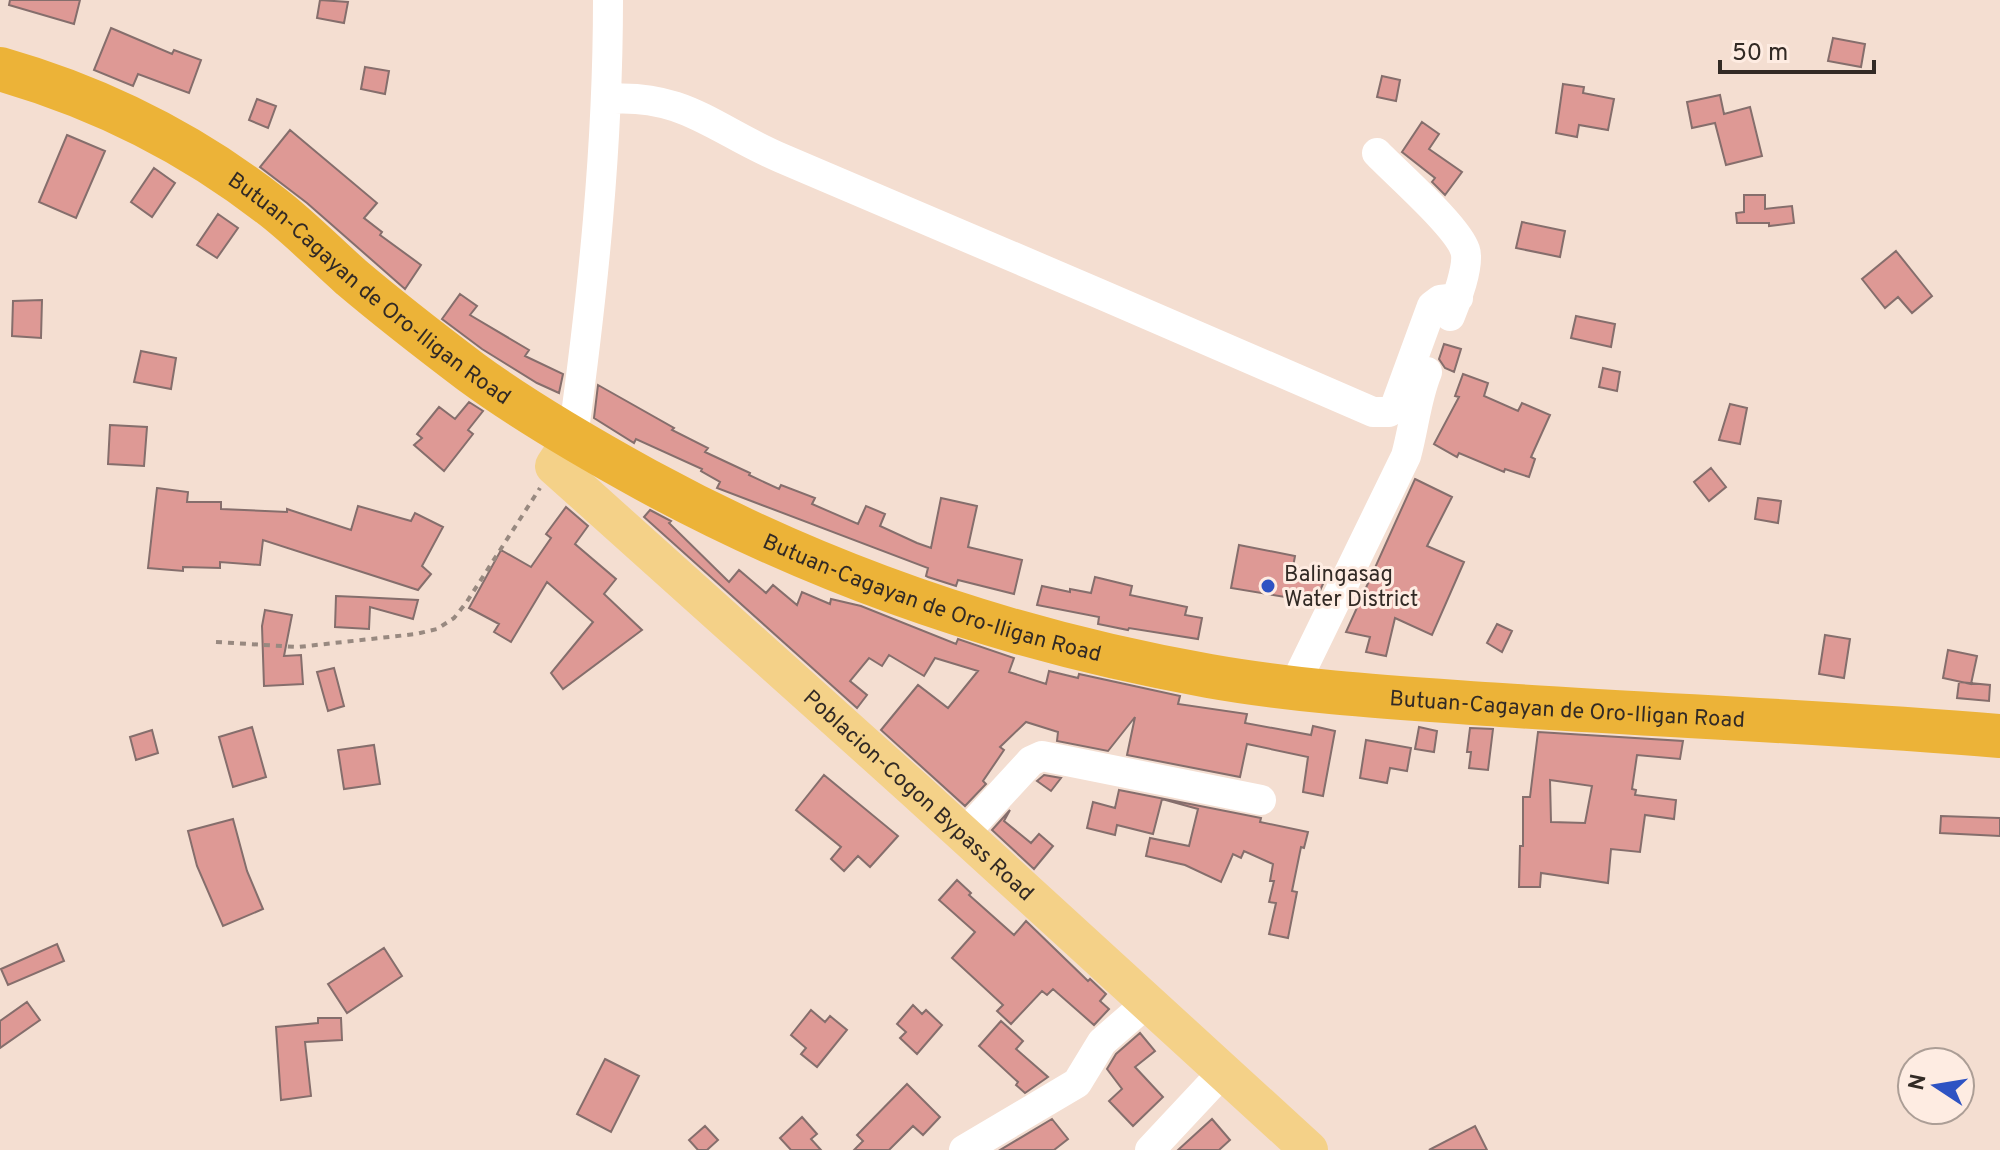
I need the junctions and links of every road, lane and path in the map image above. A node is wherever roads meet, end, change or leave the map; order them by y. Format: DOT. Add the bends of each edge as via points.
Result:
graph roads {
  1 [pos="608,0"];
  2 [pos="0,69"];
  3 [pos="607,99"];
  4 [pos="1377,153"];
  5 [pos="1458,298"];
  6 [pos="563,451"];
  7 [pos="216,642"];
  8 [pos="1293,688"];
  9 [pos="2000,736"];
  10 [pos="1261,800"];
  11 [pos="963,835"];
  12 [pos="1147,1003"];
  13 [pos="1223,1072"];
  14 [pos="964,1150"];
  15 [pos="1150,1150"];
  16 [pos="1309,1150"];
  1 -- 3 [label="street"];
  2 -- 6 [label="highway, Butuan-Cagayan de Oro-Iligan Road" via="117,111 202,157 273,207"];
  3 -- 5 [label="street" via="635,96 694,112 782,158 1373,412 1395,407 1432,306"];
  3 -- 6 [label="street" via="592,305"];
  4 -- 5 [label="street" via="1455,233 1467,253"];
  5 -- 8 [label="street" via="1417,395 1406,456"];
  6 -- 7 [label="path" via="466,603 437,629 298,647"];
  6 -- 8 [label="highway, Butuan-Cagayan de Oro-Iligan Road" via="645,479 825,566 925,603 1087,650"];
  6 -- 11 [label="main road, Poblacion-Cogon Bypass Road"];
  8 -- 9 [label="highway, Butuan-Cagayan de Oro-Iligan Road"];
  10 -- 11 [label="street" via="1042,756 1027,765"];
  11 -- 12 [label="main road, Poblacion-Cogon Bypass Road"];
  12 -- 13 [label="main road, Poblacion-Cogon Bypass Road"];
  12 -- 14 [label="street" via="1102,1042 1077,1083"];
  13 -- 15 [label="street"];
  13 -- 16 [label="main road, Poblacion-Cogon Bypass Road"];
}
